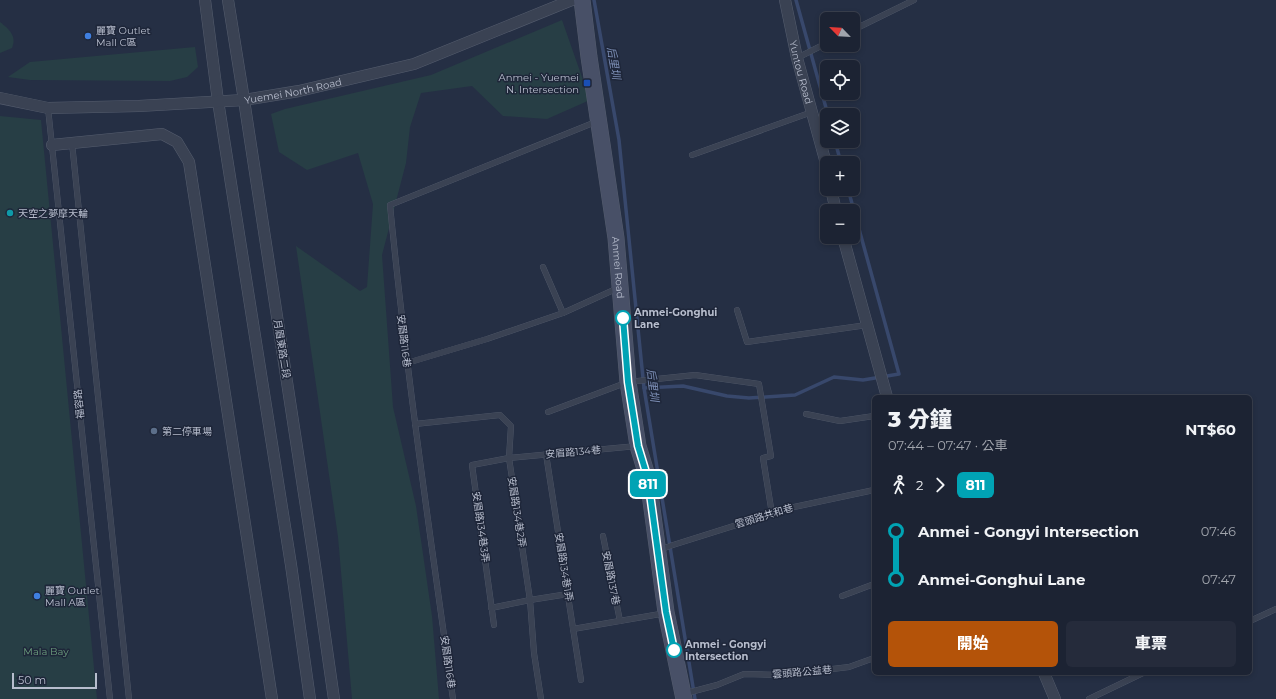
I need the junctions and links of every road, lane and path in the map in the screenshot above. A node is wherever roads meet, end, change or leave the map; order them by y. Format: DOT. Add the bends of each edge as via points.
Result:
graph roads {
  1 [pos="205,0"];
  2 [pos="228,0"];
  3 [pos="572,0"];
  4 [pos="582,0"];
  5 [pos="785,0"];
  6 [pos="914,0"];
  7 [pos="860,27"];
  8 [pos="820,46"];
  9 [pos="797,58"];
  10 [pos="0,98"];
  11 [pos="244,100"];
  12 [pos="218,101"];
  13 [pos="48,108"];
  14 [pos="812,112"];
  15 [pos="599,121"];
  16 [pos="72,143"];
  17 [pos="52,144"];
  18 [pos="692,155"];
  19 [pos="824,156"];
  20 [pos="845,244"];
  21 [pos="543,267"];
  22 [pos="620,287"];
  23 [pos="737,310"];
  24 [pos="563,313"];
  25 [pos="867,325"];
  26 [pos="407,363"];
  27 [pos="628,382"];
  28 [pos="886,395"];
  29 [pos="548,412"];
  30 [pos="806,414"];
  31 [pos="872,416"];
  32 [pos="415,424"];
  33 [pos="638,446"];
  34 [pos="546,454"];
  35 [pos="509,458"];
  36 [pos="872,490"];
  37 [pos="772,514"];
  38 [pos="603,536"];
  39 [pos="657,551"];
  40 [pos="872,585"];
  41 [pos="568,594"];
  42 [pos="842,596"];
  43 [pos="530,600"];
  44 [pos="491,608"];
  45 [pos="1276,609"];
  46 [pos="666,612"];
  47 [pos="1252,620"];
  48 [pos="620,621"];
  49 [pos="494,625"];
  50 [pos="573,629"];
  51 [pos="872,659"];
  52 [pos="1045,675"];
  53 [pos="1139,675"];
  54 [pos="581,680"];
  55 [pos="683,696"];
  56 [pos="110,699"];
  57 [pos="129,699"];
  58 [pos="272,699"];
  59 [pos="310,699"];
  60 [pos="334,699"];
  61 [pos="453,699"];
  62 [pos="541,699"];
  63 [pos="1055,699"];
  64 [pos="1089,699"];
  1 -- 12 [label="street"];
  2 -- 11 [label="street, 月眉東路二段"];
  3 -- 11 [label="street, Yuemei North Road" via="414,64 299,91"];
  4 -- 15 [label="street, Anmei Road"];
  5 -- 9 [label="street, Yuntou Road"];
  6 -- 7 [label="lane"];
  8 -- 9 [label="lane"];
  9 -- 14 [label="street, Yuntou Road"];
  10 -- 13 [label="street, Yuemei North Road"];
  11 -- 12 [label="street, Yuemei North Road"];
  11 -- 60 [label="street, 月眉東路二段"];
  12 -- 13 [label="street, Yuemei North Road"];
  12 -- 59 [label="street"];
  13 -- 17 [label="lane, 福容路"];
  14 -- 18 [label="lane"];
  14 -- 19 [label="street, Yuntou Road"];
  15 -- 22 [label="street, Anmei Road" via="616,238"];
  15 -- 26 [label="lane, 安眉路116巷" via="390,205"];
  16 -- 17 [label="street"];
  16 -- 57 [label="lane"];
  16 -- 58 [label="street" via="162,134 177,142 189,162"];
  17 -- 56 [label="lane, 福容路"];
  20 -- 25 [label="street"];
  21 -- 24 [label="lane"];
  22 -- 24 [label="lane"];
  22 -- 27 [label="street, Anmei Road"];
  23 -- 25 [label="lane" via="747,342"];
  24 -- 26 [label="lane" via="487,340"];
  25 -- 28 [label="street"];
  26 -- 32 [label="lane, 安眉路116巷"];
  27 -- 29 [label="lane"];
  27 -- 33 [label="street, Anmei Road"];
  27 -- 37 [label="lane" via="695,375 759,384 771,456 763,458"];
  30 -- 31 [label="lane" via="840,421"];
  32 -- 35 [label="lane, 安眉路134巷2弄" via="500,415 511,426"];
  32 -- 61 [label="lane, 安眉路116巷"];
  33 -- 34 [label="lane, 安眉路134巷"];
  33 -- 39 [label="street, Anmei Road" via="648,479"];
  34 -- 35 [label="lane, 安眉路134巷"];
  34 -- 41 [label="lane, 安眉路134巷1弄"];
  35 -- 43 [label="lane, 安眉路134巷2弄"];
  35 -- 44 [label="lane, 安眉路134巷3弄" via="472,466"];
  36 -- 37 [label="lane, 雲頭路共和巷"];
  37 -- 39 [label="lane, 雲頭路共和巷"];
  38 -- 48 [label="lane, 安眉路137巷"];
  39 -- 46 [label="street, Anmei Road"];
  40 -- 42 [label="lane"];
  41 -- 43 [label="lane"];
  41 -- 50 [label="lane, 安眉路134巷1弄"];
  43 -- 44 [label="lane"];
  43 -- 62 [label="lane, 安眉路134巷2弄"];
  44 -- 49 [label="lane, 安眉路134巷3弄"];
  45 -- 47 [label="lane"];
  46 -- 48 [label="lane"];
  46 -- 55 [label="street, Anmei Road"];
  48 -- 50 [label="lane"];
  50 -- 54 [label="lane, 安眉路134巷1弄"];
  51 -- 55 [label="lane, 雲頭路公益巷" via="849,667 804,673 744,674"];
  52 -- 63 [label="street"];
  53 -- 64 [label="lane"];
}
